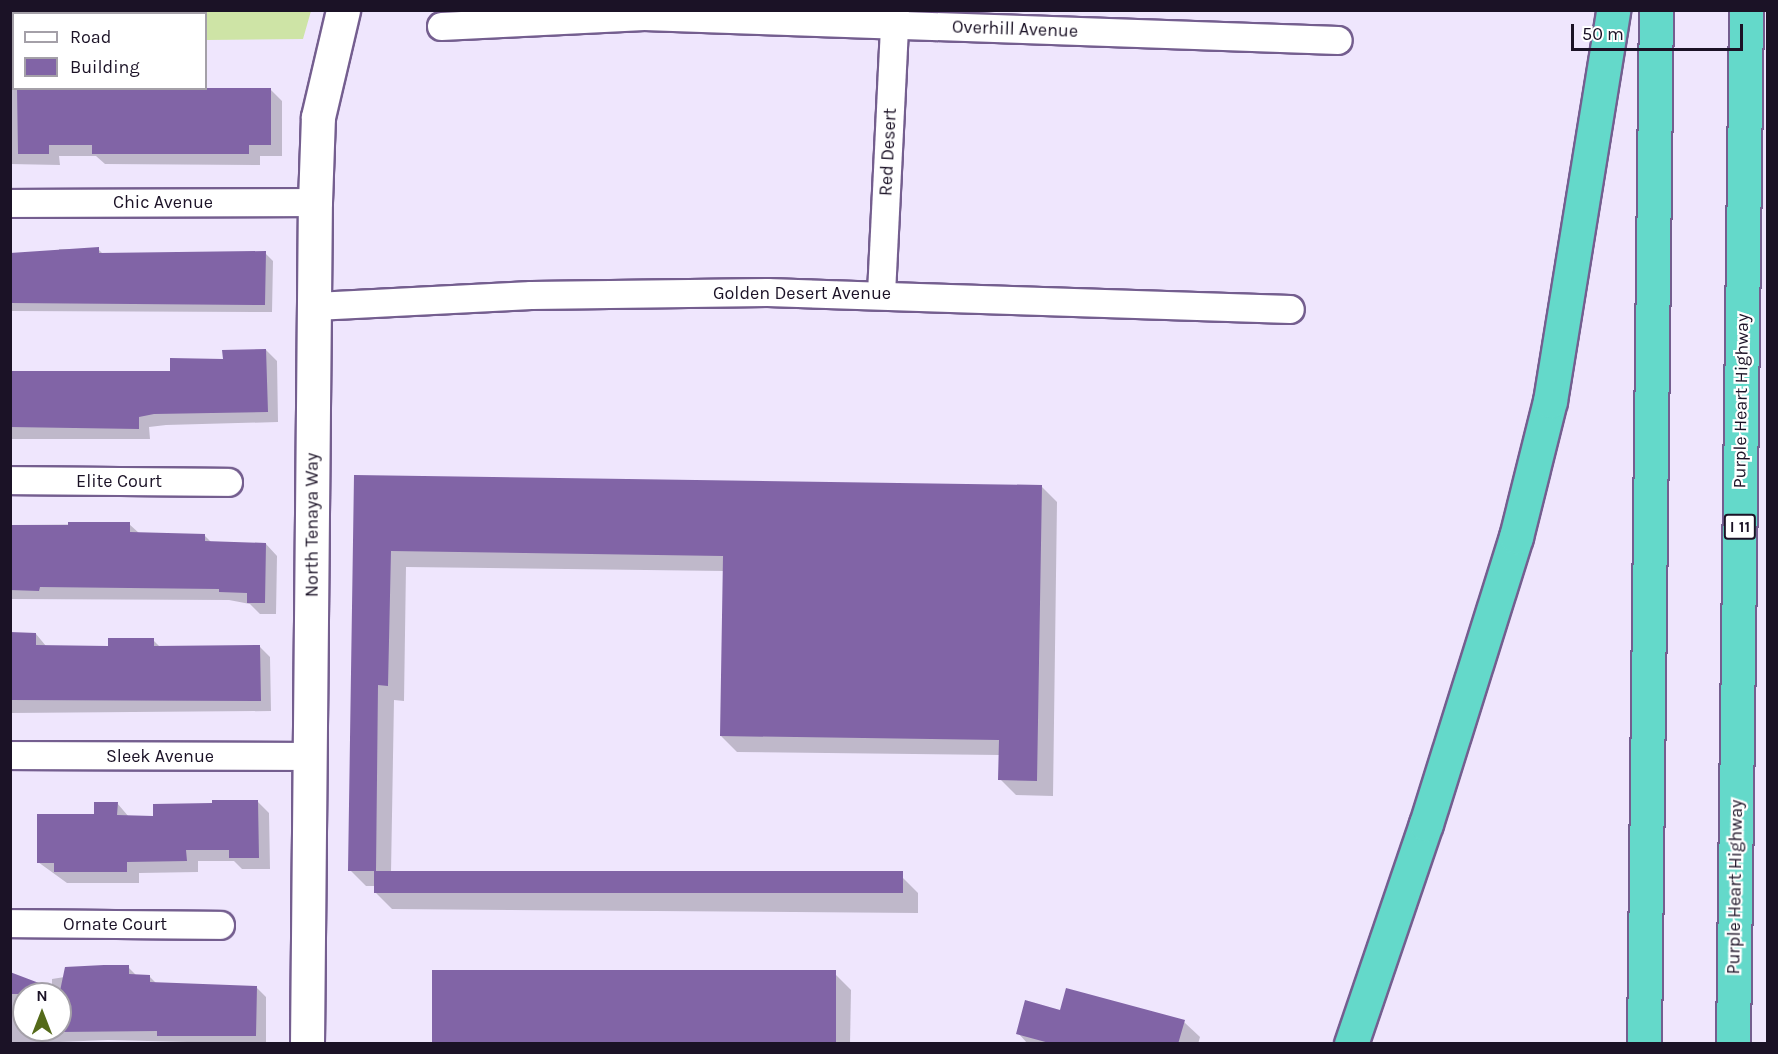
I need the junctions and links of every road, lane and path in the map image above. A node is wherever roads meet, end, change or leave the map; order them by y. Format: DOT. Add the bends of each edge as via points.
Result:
graph roads {
  1 [pos="344,10"];
  2 [pos="1613,10"];
  3 [pos="1656,10"];
  4 [pos="1746,10"];
  5 [pos="895,18"];
  6 [pos="441,26"];
  7 [pos="1338,40"];
  8 [pos="315,202"];
  9 [pos="10,203"];
  10 [pos="881,293"];
  11 [pos="315,306"];
  12 [pos="1290,309"];
  13 [pos="10,480"];
  14 [pos="228,482"];
  15 [pos="10,755"];
  16 [pos="310,756"];
  17 [pos="10,923"];
  18 [pos="220,924"];
  19 [pos="307,1044"];
  20 [pos="1351,1044"];
  21 [pos="1644,1044"];
  22 [pos="1733,1044"];
  1 -- 8 [label="main road, North Tenaya Way" via="318,117"];
  2 -- 20 [label="highway" via="1550,401 1516,537 1426,825"];
  3 -- 21 [label="highway"];
  4 -- 22 [label="highway, Purple Heart Highway / I 11"];
  5 -- 6 [label="street, Overhill Avenue" via="644,16"];
  5 -- 7 [label="street, Overhill Avenue"];
  5 -- 10 [label="street, Red Desert"];
  8 -- 9 [label="street, Chic Avenue"];
  8 -- 11 [label="main road, North Tenaya Way"];
  10 -- 11 [label="street, Golden Desert Avenue" via="531,295"];
  10 -- 12 [label="street, Golden Desert Avenue"];
  11 -- 16 [label="main road, North Tenaya Way"];
  13 -- 14 [label="street, Elite Court"];
  15 -- 16 [label="street, Sleek Avenue"];
  16 -- 19 [label="main road, North Tenaya Way"];
  17 -- 18 [label="street, Ornate Court"];
}
